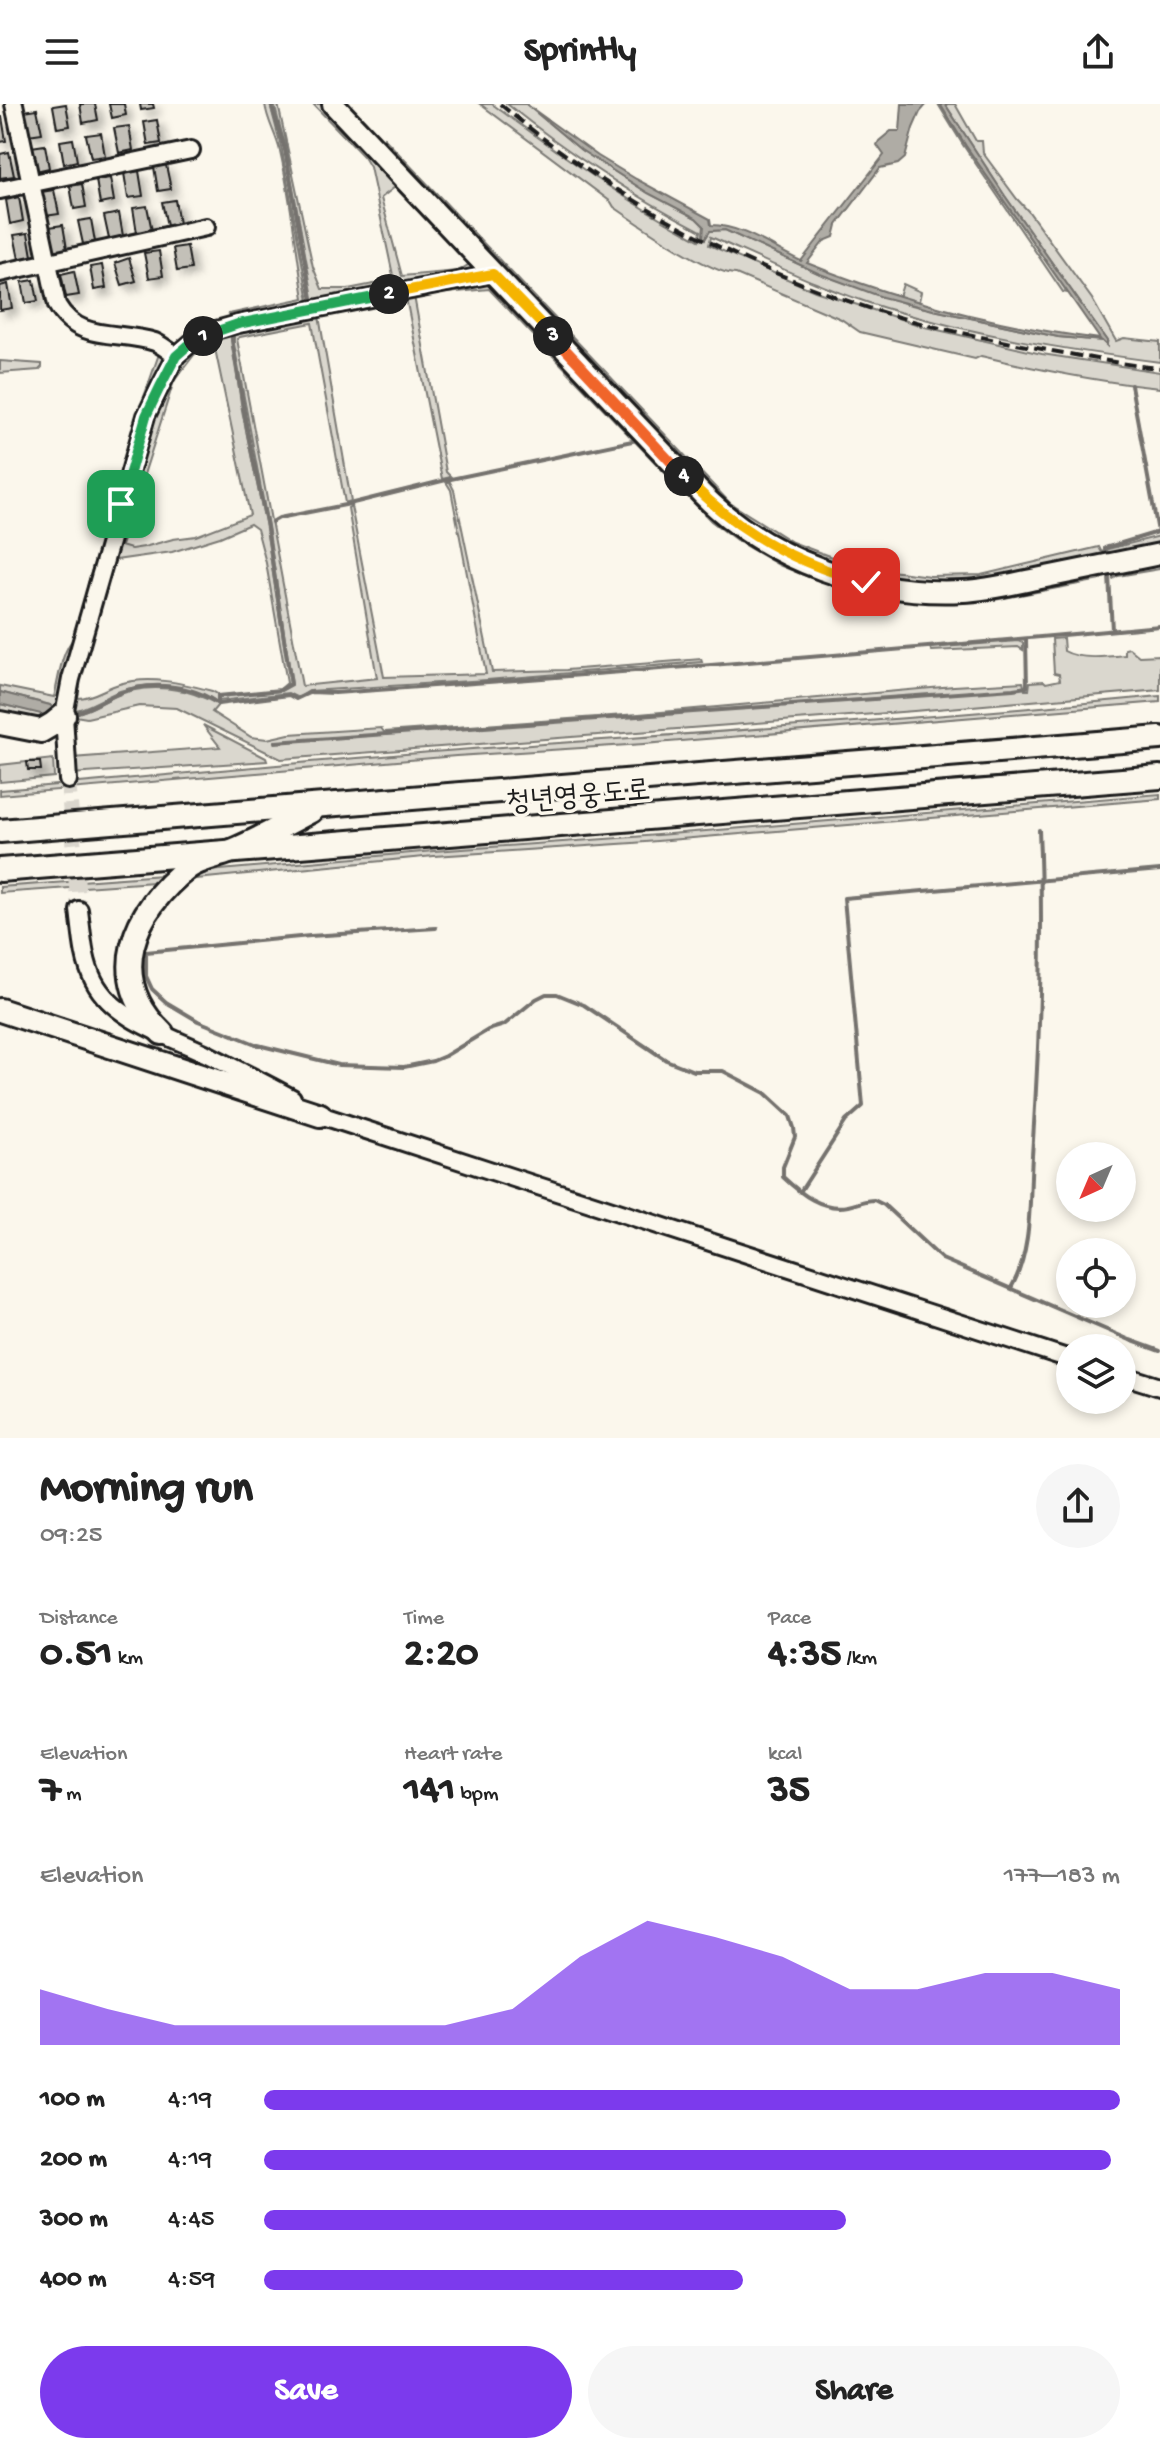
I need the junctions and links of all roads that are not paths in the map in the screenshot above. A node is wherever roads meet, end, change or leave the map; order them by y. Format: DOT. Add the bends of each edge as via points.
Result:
graph roads {
  1 [pos="12,104"];
  2 [pos="333,104"];
  3 [pos="0,106"];
  4 [pos="191,150"];
  5 [pos="31,183"];
  6 [pos="0,190"];
  7 [pos="206,227"];
  8 [pos="48,262"];
  9 [pos="0,273"];
  10 [pos="493,274"];
  11 [pos="176,356"];
  12 [pos="1160,554"];
  13 [pos="64,715"];
  14 [pos="0,723"];
  15 [pos="1160,738"];
  16 [pos="1160,777"];
  17 [pos="68,780"];
  18 [pos="323,805"];
  19 [pos="0,831"];
  20 [pos="229,852"];
  21 [pos="0,870"];
  22 [pos="79,910"];
  23 [pos="0,1010"];
  24 [pos="162,1033"];
  25 [pos="320,1115"];
  26 [pos="1056,1354"];
  27 [pos="1136,1379"];
  28 [pos="1160,1387"];
  1 -- 3 [label="street"];
  1 -- 5 [label="street"];
  2 -- 10 [label="main road"];
  4 -- 5 [label="street"];
  5 -- 6 [label="street"];
  5 -- 8 [label="street"];
  7 -- 8 [label="street"];
  8 -- 9 [label="street"];
  8 -- 11 [label="street" via="57,305 78,328 157,343"];
  10 -- 11 [label="street" via="238,324 212,331"];
  10 -- 12 [label="main road" via="711,503 795,558 866,582 954,591"];
  11 -- 13 [label="street" via="146,416"];
  13 -- 14 [label="highway" via="41,731"];
  13 -- 17 [label="street"];
  15 -- 18 [label="highway, 청년영웅도로"];
  16 -- 20 [label="highway, 청년영웅도로"];
  18 -- 19 [label="highway, 청년영웅도로"];
  18 -- 20 [label="highway"];
  20 -- 21 [label="highway, 청년영웅도로"];
  20 -- 24 [label="highway" via="190,867 136,929 130,956 133,983 143,1011"];
  22 -- 24 [label="street" via="94,983 122,1012"];
  23 -- 25 [label="highway"];
  24 -- 25 [label="street"];
  25 -- 26 [label="street"];
  27 -- 28 [label="street"];
}
